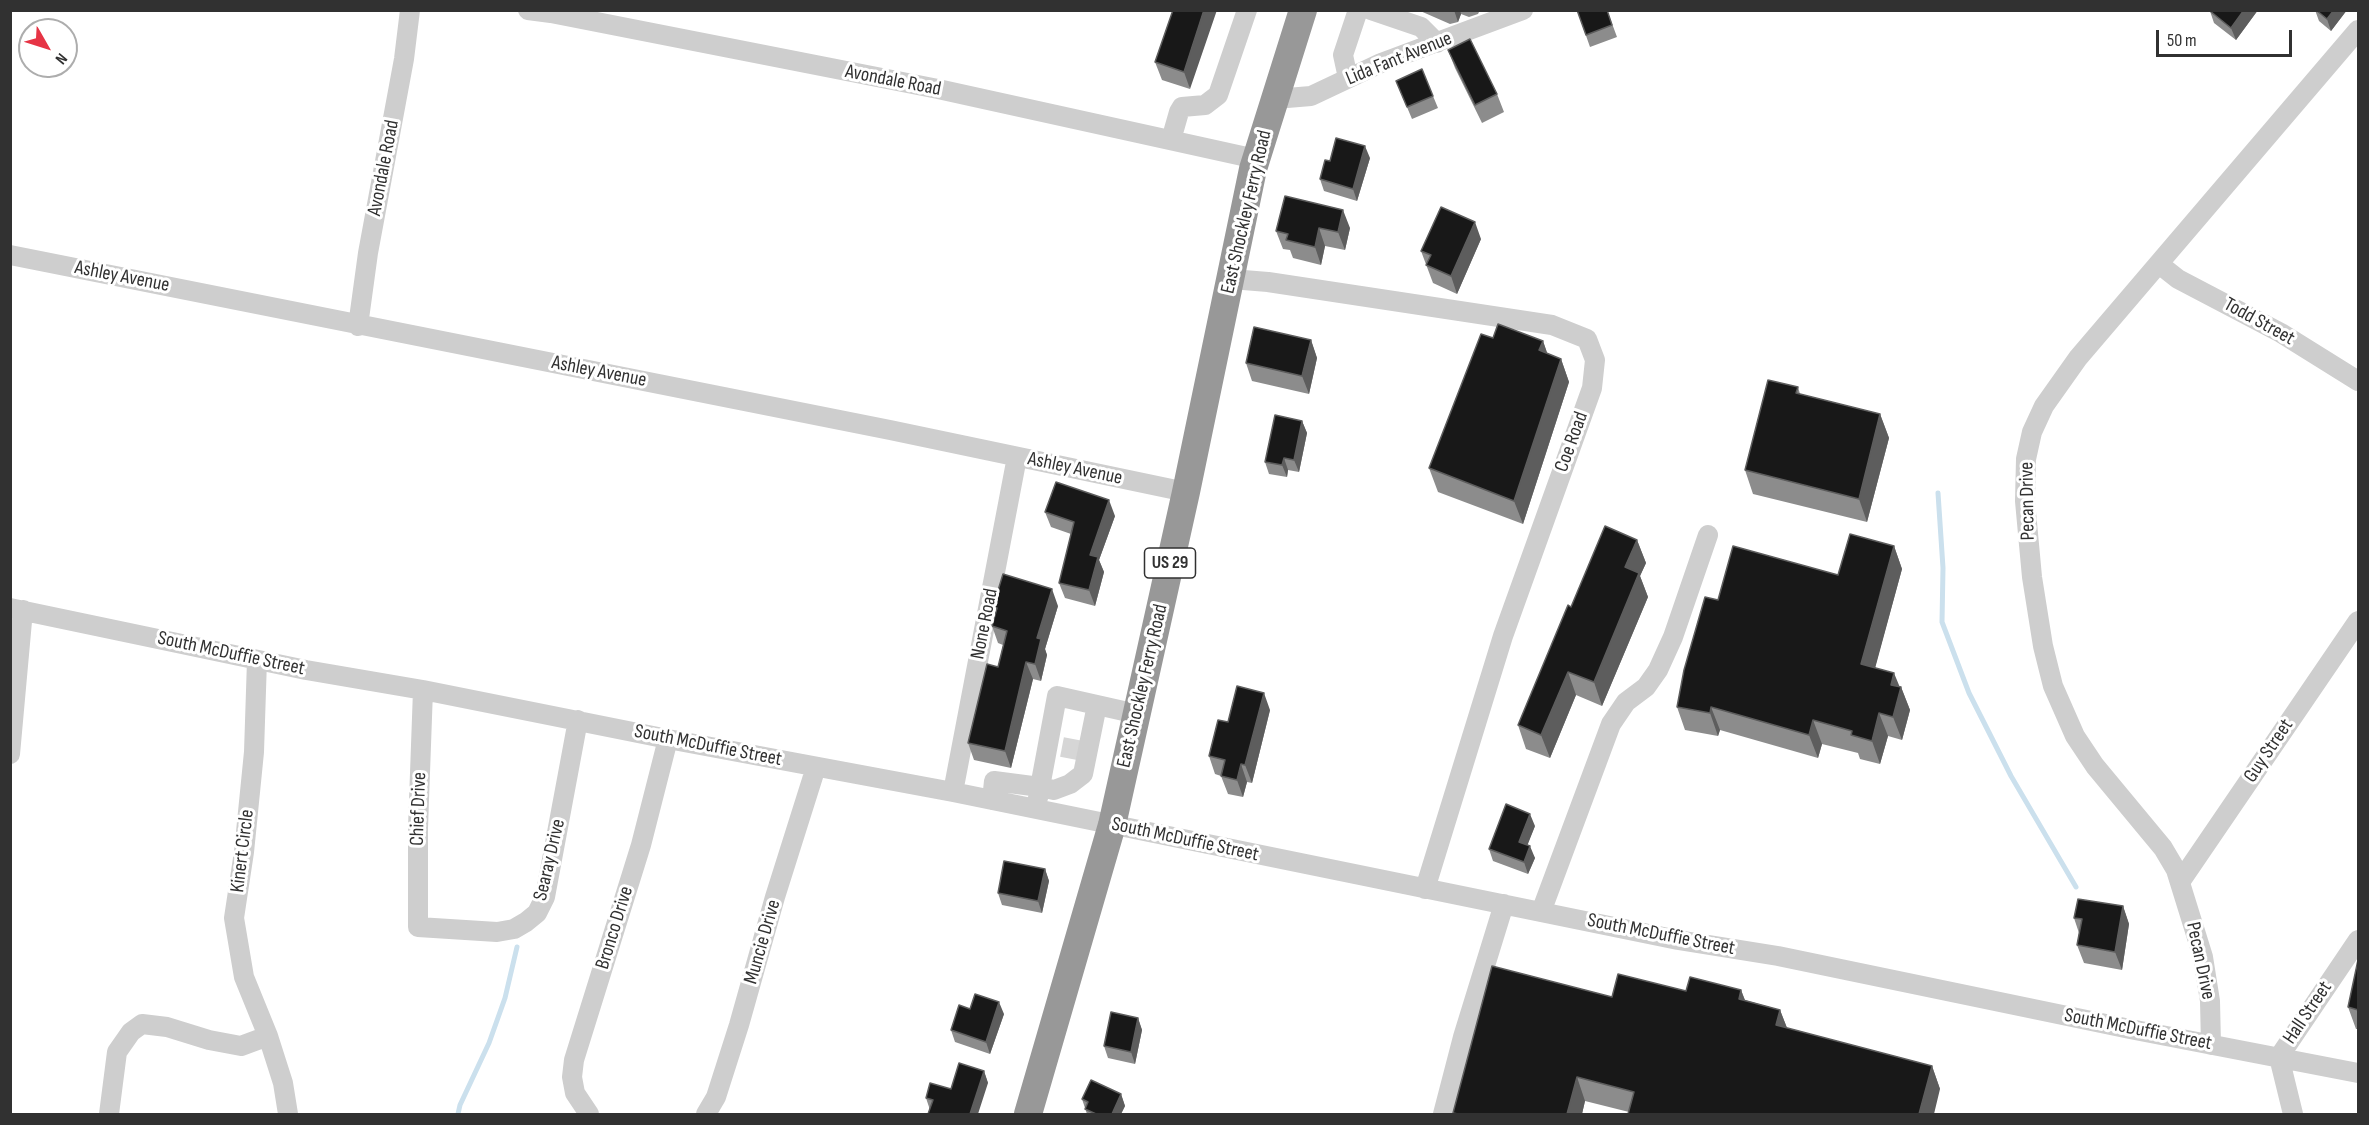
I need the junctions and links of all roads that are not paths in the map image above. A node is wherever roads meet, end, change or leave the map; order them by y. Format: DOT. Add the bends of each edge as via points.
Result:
graph roads {
  1 [pos="410,10"];
  2 [pos="528,10"];
  3 [pos="1247,10"];
  4 [pos="1303,10"];
  5 [pos="1358,10"];
  6 [pos="1371,10"];
  7 [pos="1518,11"];
  8 [pos="2358,30"];
  9 [pos="1437,43"];
  10 [pos="1348,78"];
  11 [pos="1275,99"];
  12 [pos="1171,140"];
  13 [pos="1256,159"];
  14 [pos="10,255"];
  15 [pos="2159,264"];
  16 [pos="1232,279"];
  17 [pos="358,326"];
  18 [pos="2358,381"];
  19 [pos="1017,457"];
  20 [pos="1186,492"];
  21 [pos="1708,535"];
  22 [pos="17,609"];
  23 [pos="2358,621"];
  24 [pos="257,660"];
  25 [pos="423,690"];
  26 [pos="1096,705"];
  27 [pos="1137,714"];
  28 [pos="578,720"];
  29 [pos="668,739"];
  30 [pos="10,754"];
  31 [pos="816,767"];
  32 [pos="1040,787"];
  33 [pos="953,792"];
  34 [pos="992,800"];
  35 [pos="1036,810"];
  36 [pos="1112,825"];
  37 [pos="2180,882"];
  38 [pos="1425,889"];
  39 [pos="1504,904"];
  40 [pos="1541,912"];
  41 [pos="418,927"];
  42 [pos="2358,940"];
  43 [pos="268,1036"];
  44 [pos="2211,1045"];
  45 [pos="2278,1057"];
  46 [pos="2358,1073"];
  47 [pos="109,1114"];
  48 [pos="288,1114"];
  49 [pos="589,1114"];
  50 [pos="706,1114"];
  51 [pos="1028,1114"];
  52 [pos="1443,1114"];
  53 [pos="2293,1114"];
  1 -- 17 [label="street, Avondale Road"];
  2 -- 12 [label="street, Avondale Road" via="938,89"];
  3 -- 12 [label="street" via="1218,95 1205,105 1182,107"];
  4 -- 11 [label="highway, East Shockley Ferry Road / US 29"];
  5 -- 10 [label="street" via="1343,55"];
  6 -- 9 [label="street" via="1421,27"];
  7 -- 9 [label="street, Lida Fant Avenue"];
  8 -- 15 [label="street, Pecan Drive"];
  9 -- 10 [label="street, Lida Fant Avenue"];
  10 -- 11 [label="street, Lida Fant Avenue" via="1311,96"];
  11 -- 13 [label="highway, East Shockley Ferry Road / US 29"];
  12 -- 13 [label="street, Avondale Road"];
  13 -- 16 [label="highway, East Shockley Ferry Road / US 29"];
  14 -- 17 [label="street, Ashley Avenue"];
  15 -- 18 [label="street, Todd Street" via="2178,279 2280,333"];
  15 -- 37 [label="street, Pecan Drive" via="2078,358 2044,406 2032,432 2024,473 2032,577 2053,686 2075,736 2163,848"];
  16 -- 20 [label="highway, East Shockley Ferry Road / US 29"];
  16 -- 38 [label="street, Coe Road" via="1552,325 1587,339 1595,360 1592,388 1503,636"];
  17 -- 19 [label="street, Ashley Avenue"];
  19 -- 20 [label="street, Ashley Avenue"];
  19 -- 33 [label="street, None Road"];
  20 -- 27 [label="highway, East Shockley Ferry Road / US 29"];
  21 -- 40 [label="street" via="1674,637 1658,670 1611,723"];
  22 -- 24 [label="street, South McDuffie Street"];
  22 -- 30 [label="street"];
  23 -- 37 [label="street, Guy Street"];
  24 -- 25 [label="street, South McDuffie Street"];
  24 -- 43 [label="street, Kinert Circle" via="254,752 234,918 244,977"];
  25 -- 28 [label="street, South McDuffie Street"];
  25 -- 41 [label="street, Chief Drive"];
  26 -- 27 [label="street"];
  26 -- 32 [label="street" via="1083,774 1054,790"];
  26 -- 32 [label="street" via="1058,696 1054,745"];
  27 -- 36 [label="highway, East Shockley Ferry Road / US 29"];
  28 -- 29 [label="street, South McDuffie Street"];
  28 -- 41 [label="street, Searay Drive" via="545,897 537,913 520,926 497,932"];
  29 -- 31 [label="street, South McDuffie Street"];
  29 -- 49 [label="street, Bronco Drive" via="641,845 574,1060 575,1093"];
  31 -- 33 [label="street, South McDuffie Street"];
  31 -- 50 [label="street, Muncie Drive" via="739,1025 716,1097"];
  32 -- 34 [label="street" via="994,782"];
  32 -- 35 [label="street"];
  33 -- 34 [label="street, South McDuffie Street"];
  34 -- 35 [label="street, South McDuffie Street"];
  35 -- 36 [label="street, South McDuffie Street"];
  36 -- 38 [label="street, South McDuffie Street"];
  36 -- 51 [label="highway, East Shockley Ferry Road / US 29"];
  37 -- 44 [label="street, Pecan Drive" via="2203,957 2210,1000"];
  38 -- 39 [label="street, South McDuffie Street"];
  39 -- 40 [label="street, South McDuffie Street"];
  39 -- 52 [label="street"];
  40 -- 44 [label="street, South McDuffie Street"];
  42 -- 45 [label="street, Hall Street"];
  43 -- 47 [label="street" via="241,1046 142,1024 117,1052"];
  43 -- 48 [label="street, Kinert Circle"];
  44 -- 45 [label="street, South McDuffie Street"];
  45 -- 46 [label="street, South McDuffie Street"];
  45 -- 53 [label="street"];
}
